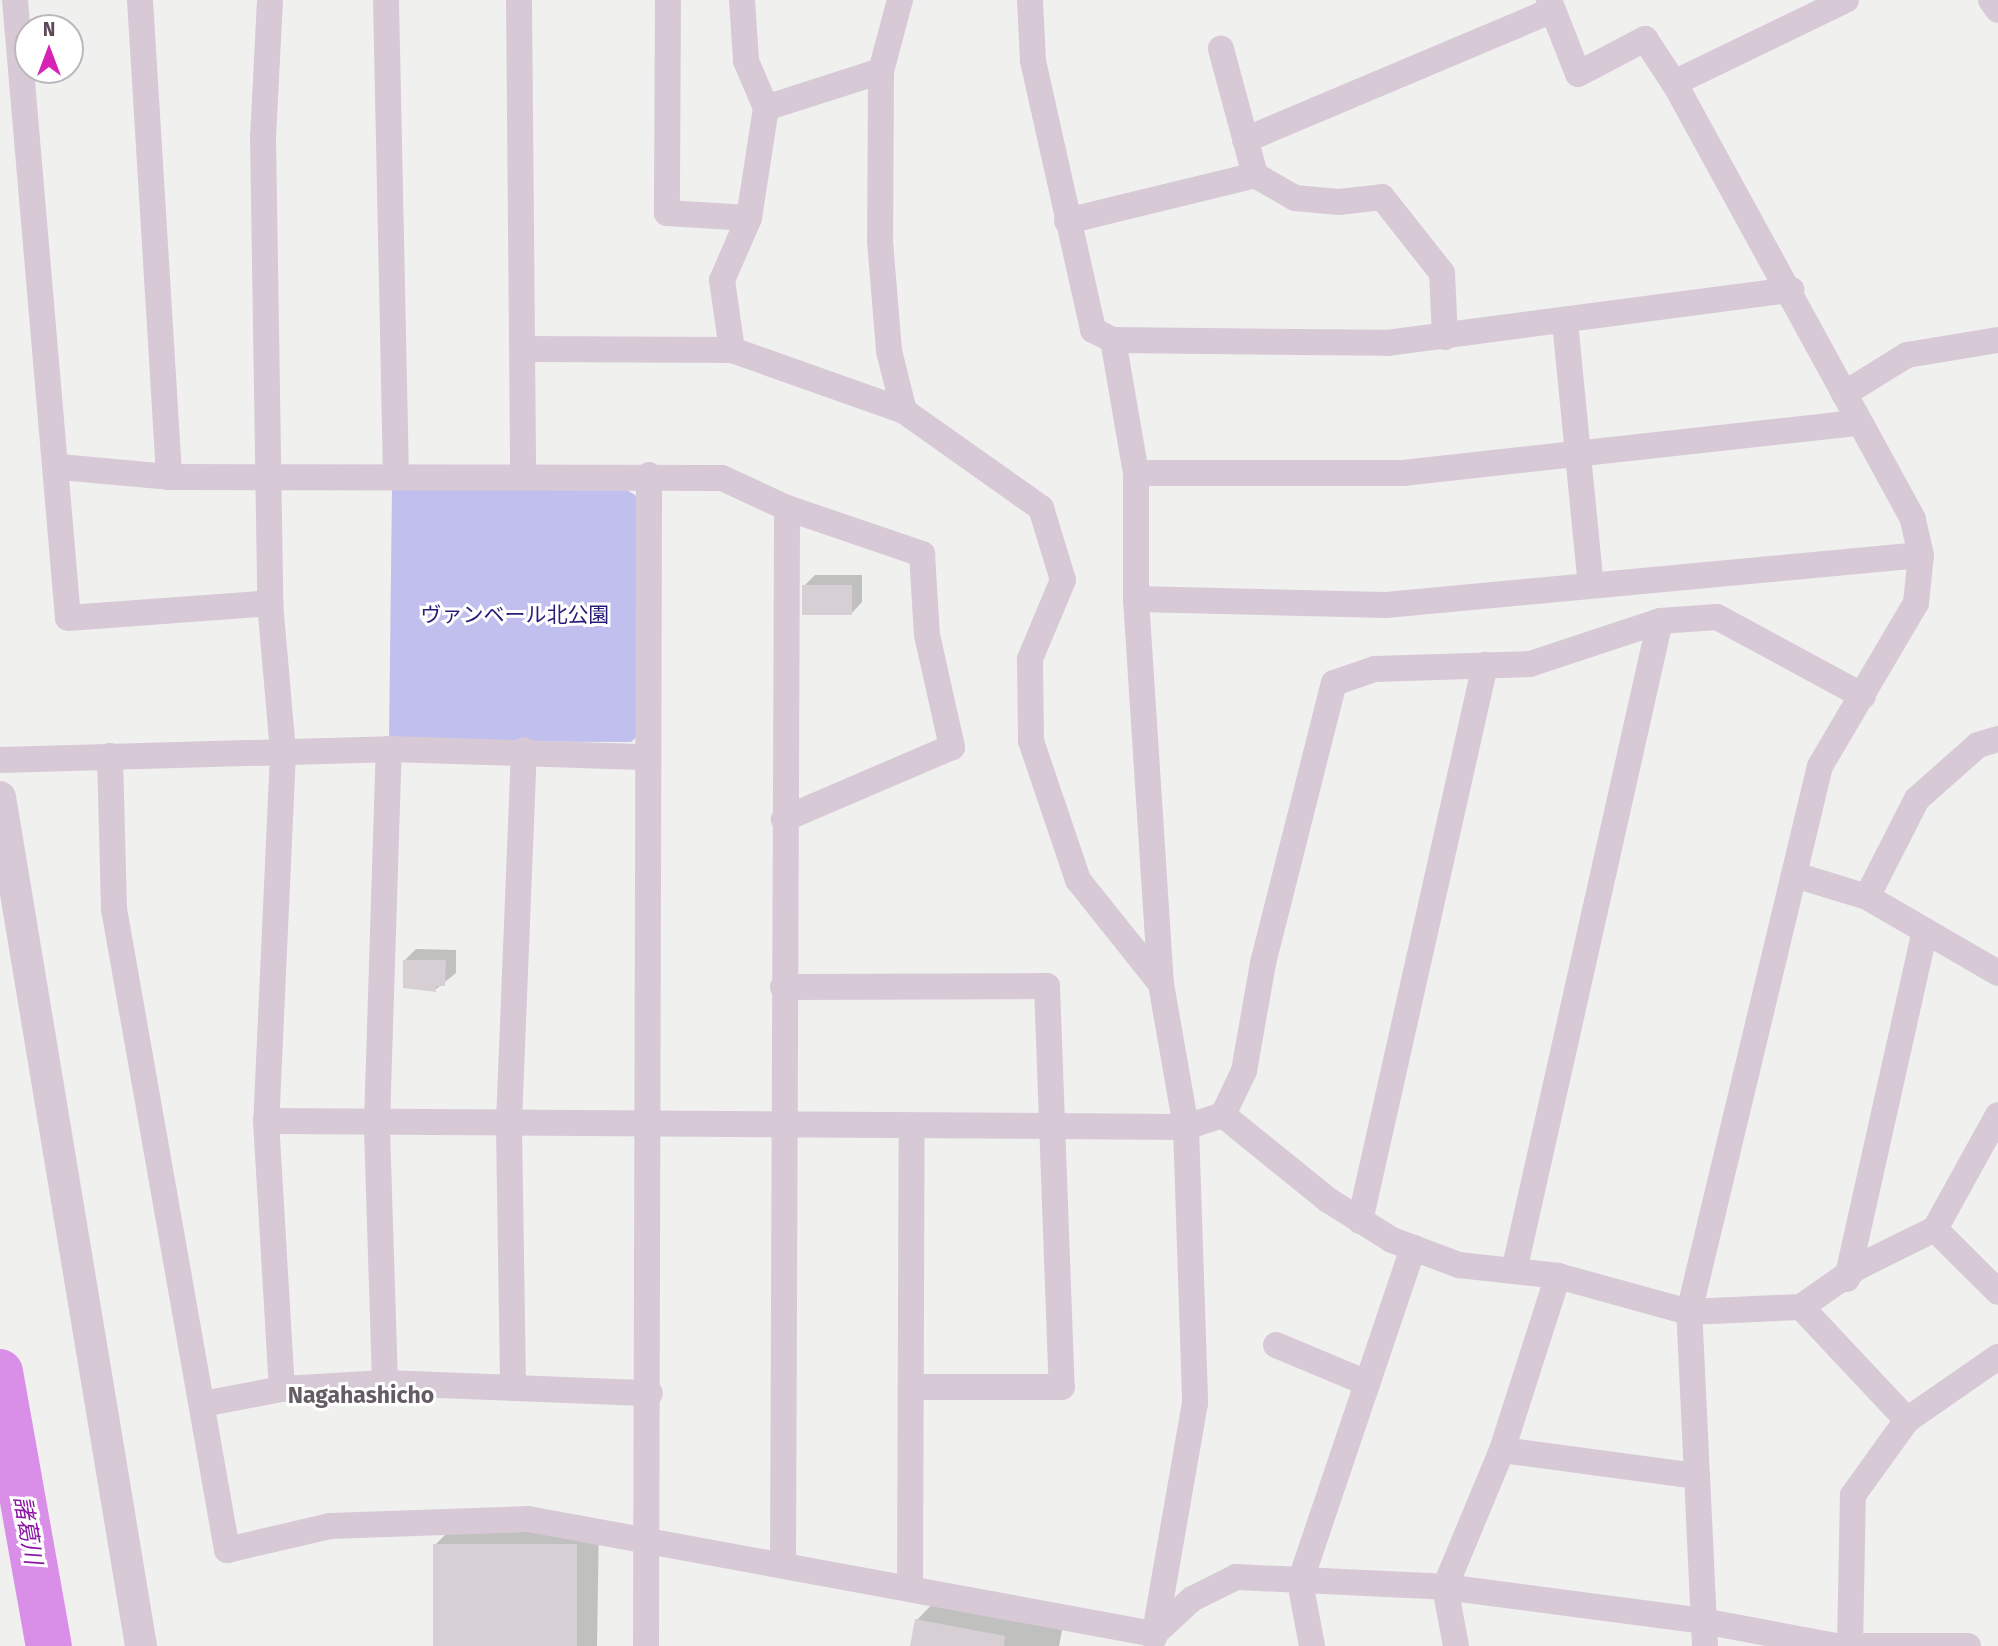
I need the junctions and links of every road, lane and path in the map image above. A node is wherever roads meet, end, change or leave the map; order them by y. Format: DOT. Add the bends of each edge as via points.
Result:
graph roads {
  1 [pos="15,0"];
  2 [pos="140,0"];
  3 [pos="270,0"];
  4 [pos="386,0"];
  5 [pos="519,0"];
  6 [pos="667,0"];
  7 [pos="742,0"];
  8 [pos="900,0"];
  9 [pos="1030,0"];
  10 [pos="1846,0"];
  11 [pos="1991,0"];
  12 [pos="1551,5"];
  13 [pos="1998,10"];
  14 [pos="1221,49"];
  15 [pos="881,71"];
  16 [pos="1674,83"];
  17 [pos="766,108"];
  18 [pos="1245,141"];
  19 [pos="1255,174"];
  20 [pos="749,218"];
  21 [pos="1068,221"];
  22 [pos="1792,290"];
  23 [pos="1565,323"];
  24 [pos="1445,337"];
  25 [pos="1113,340"];
  26 [pos="1998,340"];
  27 [pos="525,349"];
  28 [pos="732,350"];
  29 [pos="1844,394"];
  30 [pos="904,411"];
  31 [pos="1858,423"];
  32 [pos="1577,454"];
  33 [pos="60,467"];
  34 [pos="1136,472"];
  35 [pos="396,474"];
  36 [pos="523,474"];
  37 [pos="269,475"];
  38 [pos="649,475"];
  39 [pos="169,477"];
  40 [pos="787,508"];
  41 [pos="1921,555"];
  42 [pos="1591,586"];
  43 [pos="1136,599"];
  44 [pos="270,603"];
  45 [pos="1660,621"];
  46 [pos="1485,665"];
  47 [pos="1863,696"];
  48 [pos="1998,739"];
  49 [pos="389,749"];
  50 [pos="524,750"];
  51 [pos="283,753"];
  52 [pos="110,756"];
  53 [pos="648,757"];
  54 [pos="0,760"];
  55 [pos="0,797"];
  56 [pos="784,820"];
  57 [pos="1795,875"];
  58 [pos="1867,897"];
  59 [pos="1925,931"];
  60 [pos="1998,973"];
  61 [pos="1161,984"];
  62 [pos="783,987"];
  63 [pos="1223,1115"];
  64 [pos="1998,1115"];
  65 [pos="266,1121"];
  66 [pos="509,1122"];
  67 [pos="377,1123"];
  68 [pos="1186,1127"];
  69 [pos="781,1128"];
  70 [pos="912,1128"];
  71 [pos="1052,1128"];
  72 [pos="650,1129"];
  73 [pos="1360,1221"];
  74 [pos="1935,1229"];
  75 [pos="1413,1248"];
  76 [pos="1514,1271"];
  77 [pos="1558,1276"];
  78 [pos="1847,1279"];
  79 [pos="1998,1292"];
  80 [pos="1801,1307"];
  81 [pos="1689,1312"];
  82 [pos="1276,1345"];
  83 [pos="1998,1357"];
  84 [pos="385,1382"];
  85 [pos="1367,1382"];
  86 [pos="513,1383"];
  87 [pos="916,1387"];
  88 [pos="282,1389"];
  89 [pos="650,1393"];
  90 [pos="203,1404"];
  91 [pos="1907,1420"];
  92 [pos="1502,1450"];
  93 [pos="1697,1476"];
  94 [pos="651,1543"];
  95 [pos="783,1565"];
  96 [pos="1300,1582"];
  97 [pos="1445,1587"];
  98 [pos="911,1589"];
  99 [pos="1704,1633"];
  100 [pos="1153,1640"];
  101 [pos="141,1646"];
  102 [pos="646,1646"];
  103 [pos="1312,1646"];
  104 [pos="1456,1646"];
  105 [pos="1835,1646"];
  106 [pos="1968,1646"];
  1 -- 33 [label="street"];
  2 -- 39 [label="street"];
  3 -- 37 [label="street" via="263,136"];
  4 -- 35 [label="street"];
  5 -- 27 [label="street"];
  6 -- 20 [label="street" via="667,213"];
  7 -- 17 [label="street" via="746,61"];
  8 -- 15 [label="street"];
  9 -- 21 [label="street" via="1033,61"];
  10 -- 16 [label="street"];
  11 -- 13 [label="street"];
  12 -- 16 [label="street" via="1578,74 1645,39"];
  12 -- 18 [label="street"];
  14 -- 18 [label="street"];
  15 -- 17 [label="street"];
  15 -- 30 [label="street" via="880,241 889,351"];
  16 -- 22 [label="street"];
  17 -- 20 [label="street"];
  18 -- 19 [label="street"];
  19 -- 21 [label="street"];
  19 -- 24 [label="street" via="1295,198 1339,202 1382,197 1442,273"];
  20 -- 28 [label="street" via="722,280"];
  21 -- 25 [label="street" via="1093,330"];
  22 -- 23 [label="street"];
  22 -- 29 [label="street"];
  23 -- 24 [label="street"];
  23 -- 32 [label="street"];
  24 -- 25 [label="street" via="1387,343"];
  25 -- 34 [label="street"];
  26 -- 29 [label="street" via="1907,355"];
  27 -- 28 [label="street"];
  27 -- 36 [label="street"];
  28 -- 30 [label="street"];
  29 -- 31 [label="street"];
  30 -- 61 [label="street" via="1041,508 1063,579 1030,659 1031,741 1078,880"];
  31 -- 32 [label="street"];
  31 -- 41 [label="street" via="1913,519"];
  32 -- 34 [label="street" via="1403,473"];
  32 -- 42 [label="street"];
  33 -- 39 [label="street"];
  33 -- 44 [label="street" via="68,618"];
  34 -- 43 [label="street"];
  35 -- 36 [label="street"];
  35 -- 37 [label="street"];
  36 -- 38 [label="street"];
  37 -- 39 [label="street"];
  37 -- 44 [label="street"];
  38 -- 40 [label="street" via="722,478"];
  38 -- 53 [label="street"];
  40 -- 56 [label="street"];
  40 -- 56 [label="street" via="922,554 927,635 952,747"];
  41 -- 42 [label="street"];
  41 -- 47 [label="street" via="1916,603"];
  42 -- 43 [label="street" via="1387,605"];
  43 -- 61 [label="street"];
  44 -- 51 [label="street"];
  45 -- 46 [label="street" via="1530,664"];
  45 -- 47 [label="street" via="1717,617"];
  45 -- 76 [label="street"];
  46 -- 63 [label="street" via="1375,669 1334,683 1263,963 1244,1071"];
  46 -- 73 [label="street"];
  47 -- 57 [label="street" via="1820,766"];
  48 -- 58 [label="street" via="1978,745 1917,799"];
  49 -- 50 [label="street"];
  49 -- 51 [label="street"];
  49 -- 67 [label="street"];
  50 -- 53 [label="street"];
  50 -- 66 [label="street"];
  51 -- 52 [label="street"];
  51 -- 65 [label="street"];
  52 -- 54 [label="street"];
  52 -- 90 [label="street" via="114,909"];
  53 -- 72 [label="street"];
  55 -- 101 [label="street"];
  56 -- 62 [label="street"];
  57 -- 58 [label="street"];
  57 -- 81 [label="street"];
  58 -- 59 [label="street"];
  59 -- 60 [label="street"];
  59 -- 78 [label="street"];
  61 -- 68 [label="street"];
  62 -- 69 [label="street"];
  62 -- 71 [label="street" via="1047,986"];
  63 -- 68 [label="street"];
  63 -- 73 [label="street"];
  64 -- 74 [label="street"];
  65 -- 67 [label="street"];
  65 -- 88 [label="street"];
  66 -- 67 [label="street"];
  66 -- 72 [label="street"];
  66 -- 86 [label="street"];
  67 -- 84 [label="street"];
  68 -- 71 [label="street"];
  68 -- 100 [label="street" via="1195,1404"];
  69 -- 70 [label="street"];
  69 -- 72 [label="street"];
  69 -- 95 [label="street"];
  70 -- 71 [label="street"];
  70 -- 87 [label="street"];
  71 -- 87 [label="street" via="1062,1387"];
  72 -- 89 [label="street"];
  73 -- 75 [label="street"];
  74 -- 78 [label="street"];
  74 -- 79 [label="street"];
  75 -- 76 [label="street" via="1459,1265"];
  75 -- 85 [label="street"];
  76 -- 77 [label="street"];
  77 -- 81 [label="street"];
  77 -- 92 [label="street"];
  78 -- 80 [label="street"];
  80 -- 81 [label="street"];
  80 -- 91 [label="street"];
  81 -- 93 [label="street"];
  82 -- 85 [label="street"];
  83 -- 91 [label="street"];
  84 -- 86 [label="street"];
  84 -- 88 [label="street"];
  85 -- 96 [label="street"];
  86 -- 89 [label="street"];
  87 -- 98 [label="street"];
  88 -- 90 [label="street"];
  89 -- 94 [label="street"];
  90 -- 94 [label="street" via="228,1550 330,1526 528,1519"];
  91 -- 106 [label="street" via="1853,1495 1850,1646"];
  92 -- 93 [label="street"];
  92 -- 97 [label="street"];
  93 -- 99 [label="street"];
  94 -- 95 [label="street"];
  94 -- 102 [label="street"];
  95 -- 98 [label="street"];
  96 -- 97 [label="street"];
  96 -- 100 [label="street" via="1236,1577 1192,1599"];
  96 -- 103 [label="street"];
  97 -- 99 [label="street"];
  97 -- 104 [label="street"];
  98 -- 100 [label="street"];
  99 -- 105 [label="street"];
}
